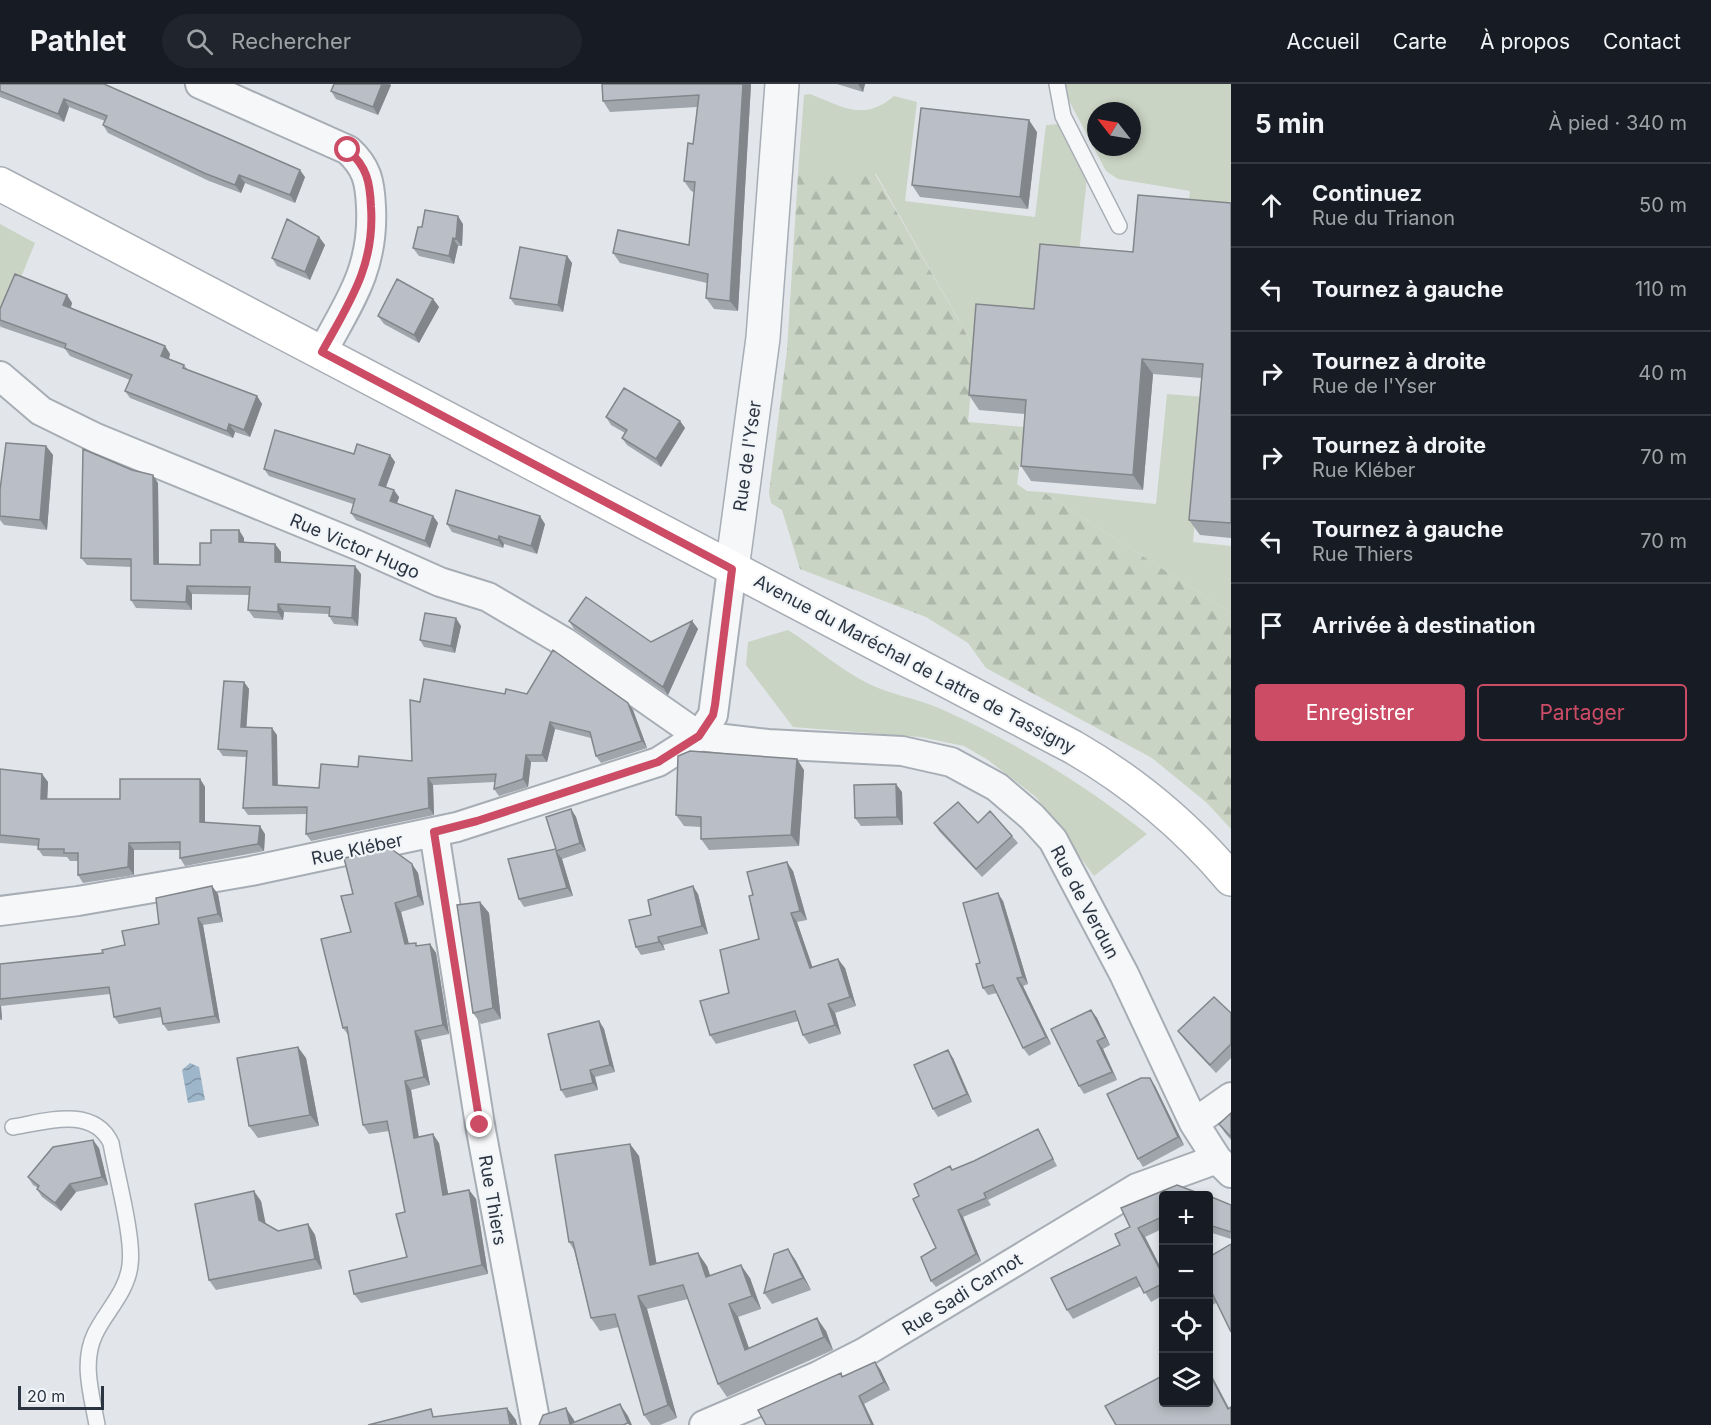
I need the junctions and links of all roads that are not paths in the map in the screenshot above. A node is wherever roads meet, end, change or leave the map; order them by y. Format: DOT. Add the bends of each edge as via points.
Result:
graph roads {
  1 [pos="200,84"];
  2 [pos="766,84"];
  3 [pos="782,84"];
  4 [pos="1057,84"];
  5 [pos="776,171"];
  6 [pos="0,184"];
  7 [pos="1119,226"];
  8 [pos="322,352"];
  9 [pos="0,376"];
  10 [pos="732,569"];
  11 [pos="699,736"];
  12 [pos="434,832"];
  13 [pos="1231,879"];
  14 [pos="0,911"];
  15 [pos="1231,1096"];
  16 [pos="1194,1123"];
  17 [pos="13,1127"];
  18 [pos="1224,1166"];
  19 [pos="97,1425"];
  20 [pos="536,1425"];
  21 [pos="704,1425"];
  1 -- 8 [label="street" via="348,150 367,172 371,212 368,260"];
  2 -- 5 [label="street, Rue de l'Yser"];
  3 -- 5 [label="street, Rue de l'Yser"];
  4 -- 7 [label="lane" via="1063,116"];
  5 -- 10 [label="street, Rue de l'Yser" via="763,338"];
  6 -- 8 [label="main road, Avenue du Maréchal de Lattre de Tassigny"];
  8 -- 10 [label="main road, Avenue du Maréchal de Lattre de Tassigny"];
  9 -- 11 [label="street, Rue Victor Hugo" via="41,411 96,438 440,582 488,597 566,643"];
  10 -- 11 [label="street, Rue de l'Yser" via="715,705"];
  10 -- 13 [label="main road, Avenue du Maréchal de Lattre de Tassigny" via="1098,762 1180,827"];
  11 -- 12 [label="street, Rue Kléber" via="658,762"];
  11 -- 16 [label="street, Rue de Verdun" via="902,751 951,762 997,787 1053,840 1124,974"];
  12 -- 14 [label="street, Rue Kléber" via="251,871"];
  12 -- 20 [label="street, Rue Thiers" via="488,1169"];
  15 -- 16 [label="street"];
  16 -- 18 [label="street, Rue de Verdun"];
  17 -- 19 [label="lane" via="80,1119 100,1129 111,1143 130,1266 121,1293 90,1348 88,1372"];
  18 -- 21 [label="street, Rue Sadi Carnot" via="1137,1188 855,1358"];
}
